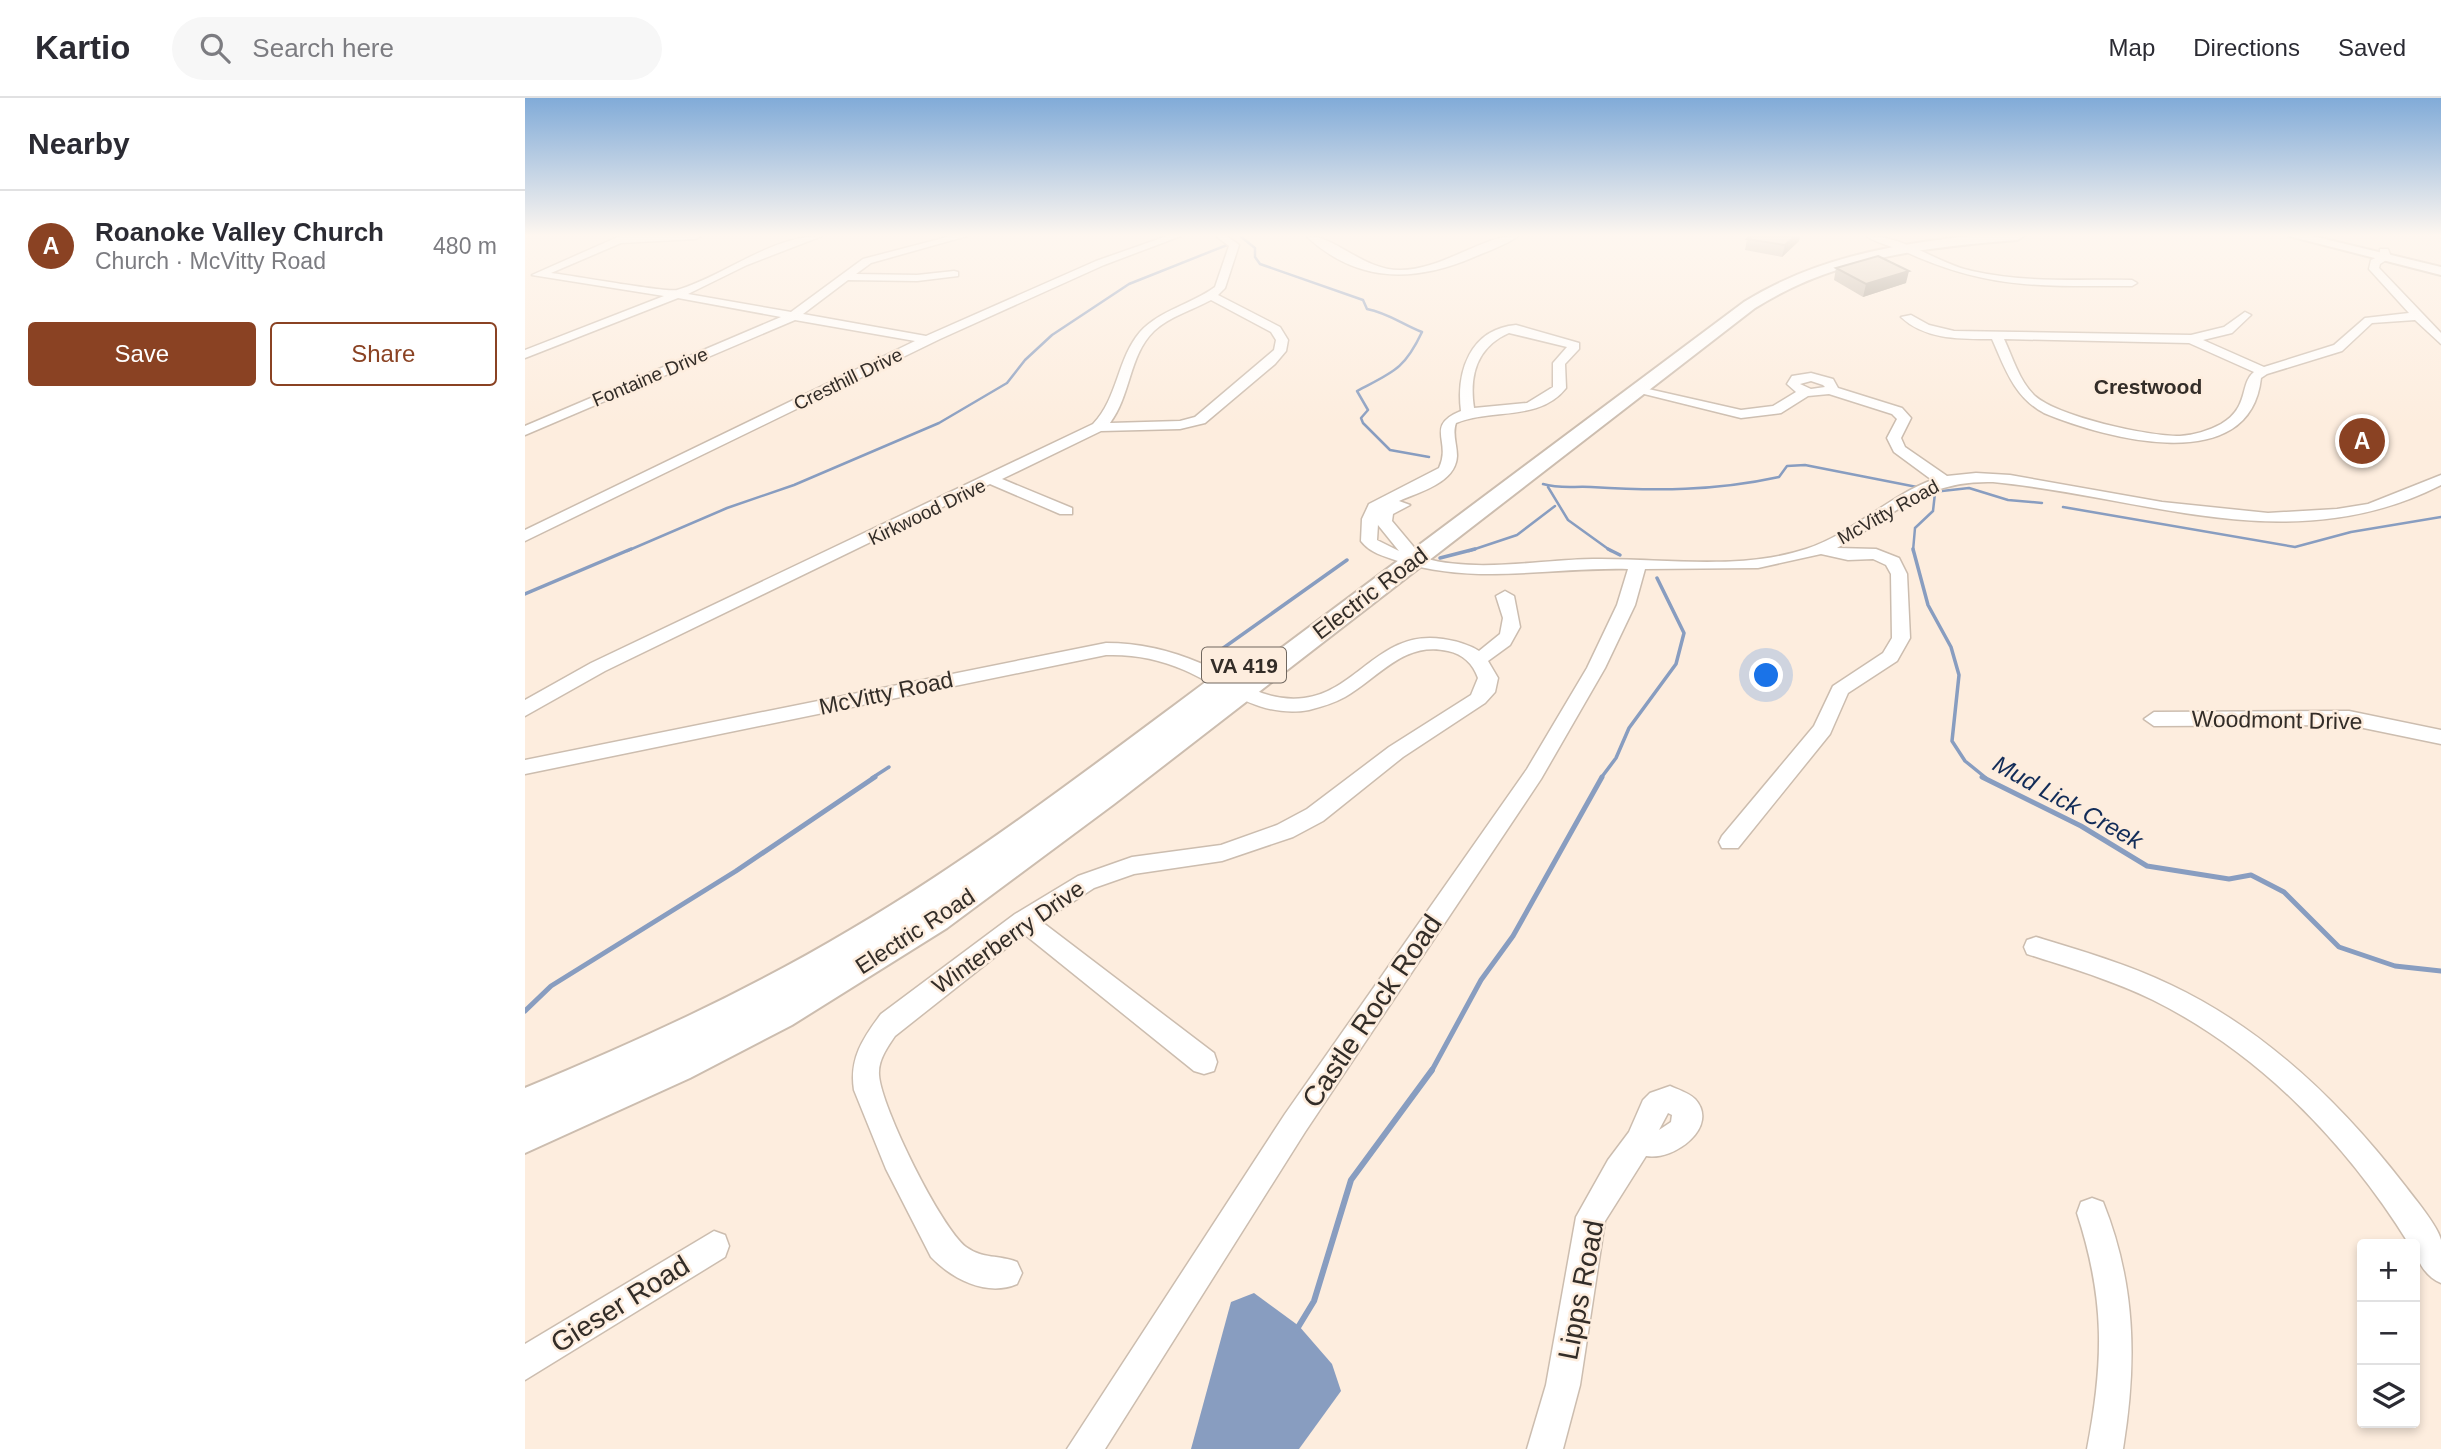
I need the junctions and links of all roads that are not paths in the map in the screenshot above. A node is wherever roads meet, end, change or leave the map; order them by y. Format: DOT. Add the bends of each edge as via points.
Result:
graph roads {
  1 [pos="668,299"];
  2 [pos="694,299"];
  3 [pos="816,299"];
  4 [pos="1019,299"];
  5 [pos="1202,299"];
  6 [pos="1219,299"];
  7 [pos="1739,299"];
  8 [pos="1760,299"];
  9 [pos="2401,299"];
  10 [pos="2245,315"];
  11 [pos="793,316"];
  12 [pos="2417,316"];
  13 [pos="1907,317"];
  14 [pos="1996,336"];
  15 [pos="2191,339"];
  16 [pos="928,340"];
  17 [pos="2441,340"];
  18 [pos="525,354"];
  19 [pos="2263,371"];
  20 [pos="1635,390"];
  21 [pos="1468,413"];
  22 [pos="1098,427"];
  23 [pos="525,431"];
  24 [pos="2441,479"];
  25 [pos="993,480"];
  26 [pos="1944,481"];
  27 [pos="1066,511"];
  28 [pos="525,536"];
  29 [pos="1819,550"];
  30 [pos="1403,553"];
  31 [pos="1639,564"];
  32 [pos="1505,596"];
  33 [pos="1478,659"];
  34 [pos="1231,687"];
  35 [pos="525,710"];
  36 [pos="2154,719"];
  37 [pos="2441,737"];
  38 [pos="525,767"];
  39 [pos="1730,842"];
  40 [pos="1024,921"];
  41 [pos="2036,947"];
  42 [pos="1204,1062"];
  43 [pos="525,1105"];
  44 [pos="525,1135"];
  45 [pos="1640,1141"];
  46 [pos="2092,1213"];
  47 [pos="714,1246"];
  48 [pos="2441,1267"];
  49 [pos="1006,1273"];
  50 [pos="525,1363"];
  51 [pos="1085,1449"];
  52 [pos="1545,1449"];
  53 [pos="2105,1449"];
  1 -- 18 [label="street"];
  2 -- 11 [label="street"];
  3 -- 11 [label="street, Fontaine Drive"];
  4 -- 16 [label="street, Cresthill Drive"];
  5 -- 22 [label="street" via="1167,314 1151,327 1131,352 1109,415"];
  6 -- 22 [label="street" via="1276,330 1282,340 1280,351 1200,420 1179,425"];
  7 -- 30 [label="main road, Electric Road / VA 419"];
  8 -- 20 [label="main road, Electric Road / VA 419"];
  9 -- 12 [label="street"];
  10 -- 15 [label="street" via="2228,330"];
  11 -- 16 [label="street"];
  11 -- 23 [label="street, Fontaine Drive"];
  12 -- 17 [label="street"];
  12 -- 19 [label="street" via="2369,320 2338,348"];
  13 -- 14 [label="street" via="1944,333"];
  14 -- 15 [label="street"];
  14 -- 19 [label="street" via="2023,390 2034,402 2075,419 2169,439 2203,439 2235,421 2252,402 2255,377"];
  15 -- 19 [label="street"];
  16 -- 28 [label="street, Cresthill Drive"];
  20 -- 26 [label="street" via="1741,415 1776,410 1806,392 1830,390 1898,411 1904,422 1895,443"];
  20 -- 30 [label="main road, Electric Road / VA 419"];
  21 -- 21 [label="street" via="1466,368 1478,349 1498,334 1516,330 1575,346 1559,363 1559,388 1544,401"];
  21 -- 30 [label="street" via="1456,430 1466,457 1460,469 1419,497 1386,511 1384,522 1399,537"];
  21 -- 30 [label="street" via="1447,426 1452,460 1447,469 1374,507 1369,541"];
  22 -- 25 [label="street, Kirkwood Drive"];
  24 -- 26 [label="street, McVitty Road" via="2388,503 2353,512 2270,516 2163,507 2010,480"];
  25 -- 27 [label="street"];
  25 -- 35 [label="street, Kirkwood Drive" via="599,667 549,692"];
  26 -- 29 [label="street, McVitty Road" via="1924,488"];
  29 -- 31 [label="street, McVitty Road" via="1753,563"];
  29 -- 39 [label="street" via="1876,554 1893,562 1899,574 1901,638 1890,657 1840,690 1823,729"];
  30 -- 31 [label="street, McVitty Road" via="1465,570"];
  30 -- 34 [label="main road, Electric Road / VA 419"];
  31 -- 51 [label="street, Castle Rock Road" via="1626,605 1596,668 1534,774 1295,1124"];
  32 -- 33 [label="street" via="1513,617 1508,637"];
  33 -- 34 [label="street" via="1451,645 1406,646 1312,709 1274,712 1251,704"];
  33 -- 40 [label="street, Winterberry Drive" via="1488,678 1478,699 1396,752 1315,815 1222,853 1109,872"];
  34 -- 38 [label="street, McVitty Road" via="1154,652 1106,649"];
  34 -- 43 [label="main road, Electric Road / VA 419" via="950,882 832,957 670,1041"];
  34 -- 44 [label="main road, Electric Road / VA 419" via="975,893 847,975 677,1067"];
  36 -- 37 [label="street, Woodmont Drive" via="2349,718"];
  40 -- 42 [label="street"];
  40 -- 49 [label="street, Winterberry Drive" via="890,1021 877,1038 865,1073 884,1128 942,1246 972,1269"];
  41 -- 48 [label="street" via="2091,963 2188,1006 2283,1072 2351,1136 2390,1185"];
  45 -- 52 [label="street, Lipps Road" via="1591,1217 1563,1385"];
  46 -- 53 [label="street" via="2110,1268 2115,1306 2116,1353"];
  47 -- 50 [label="street, Gieser Road"];
}
